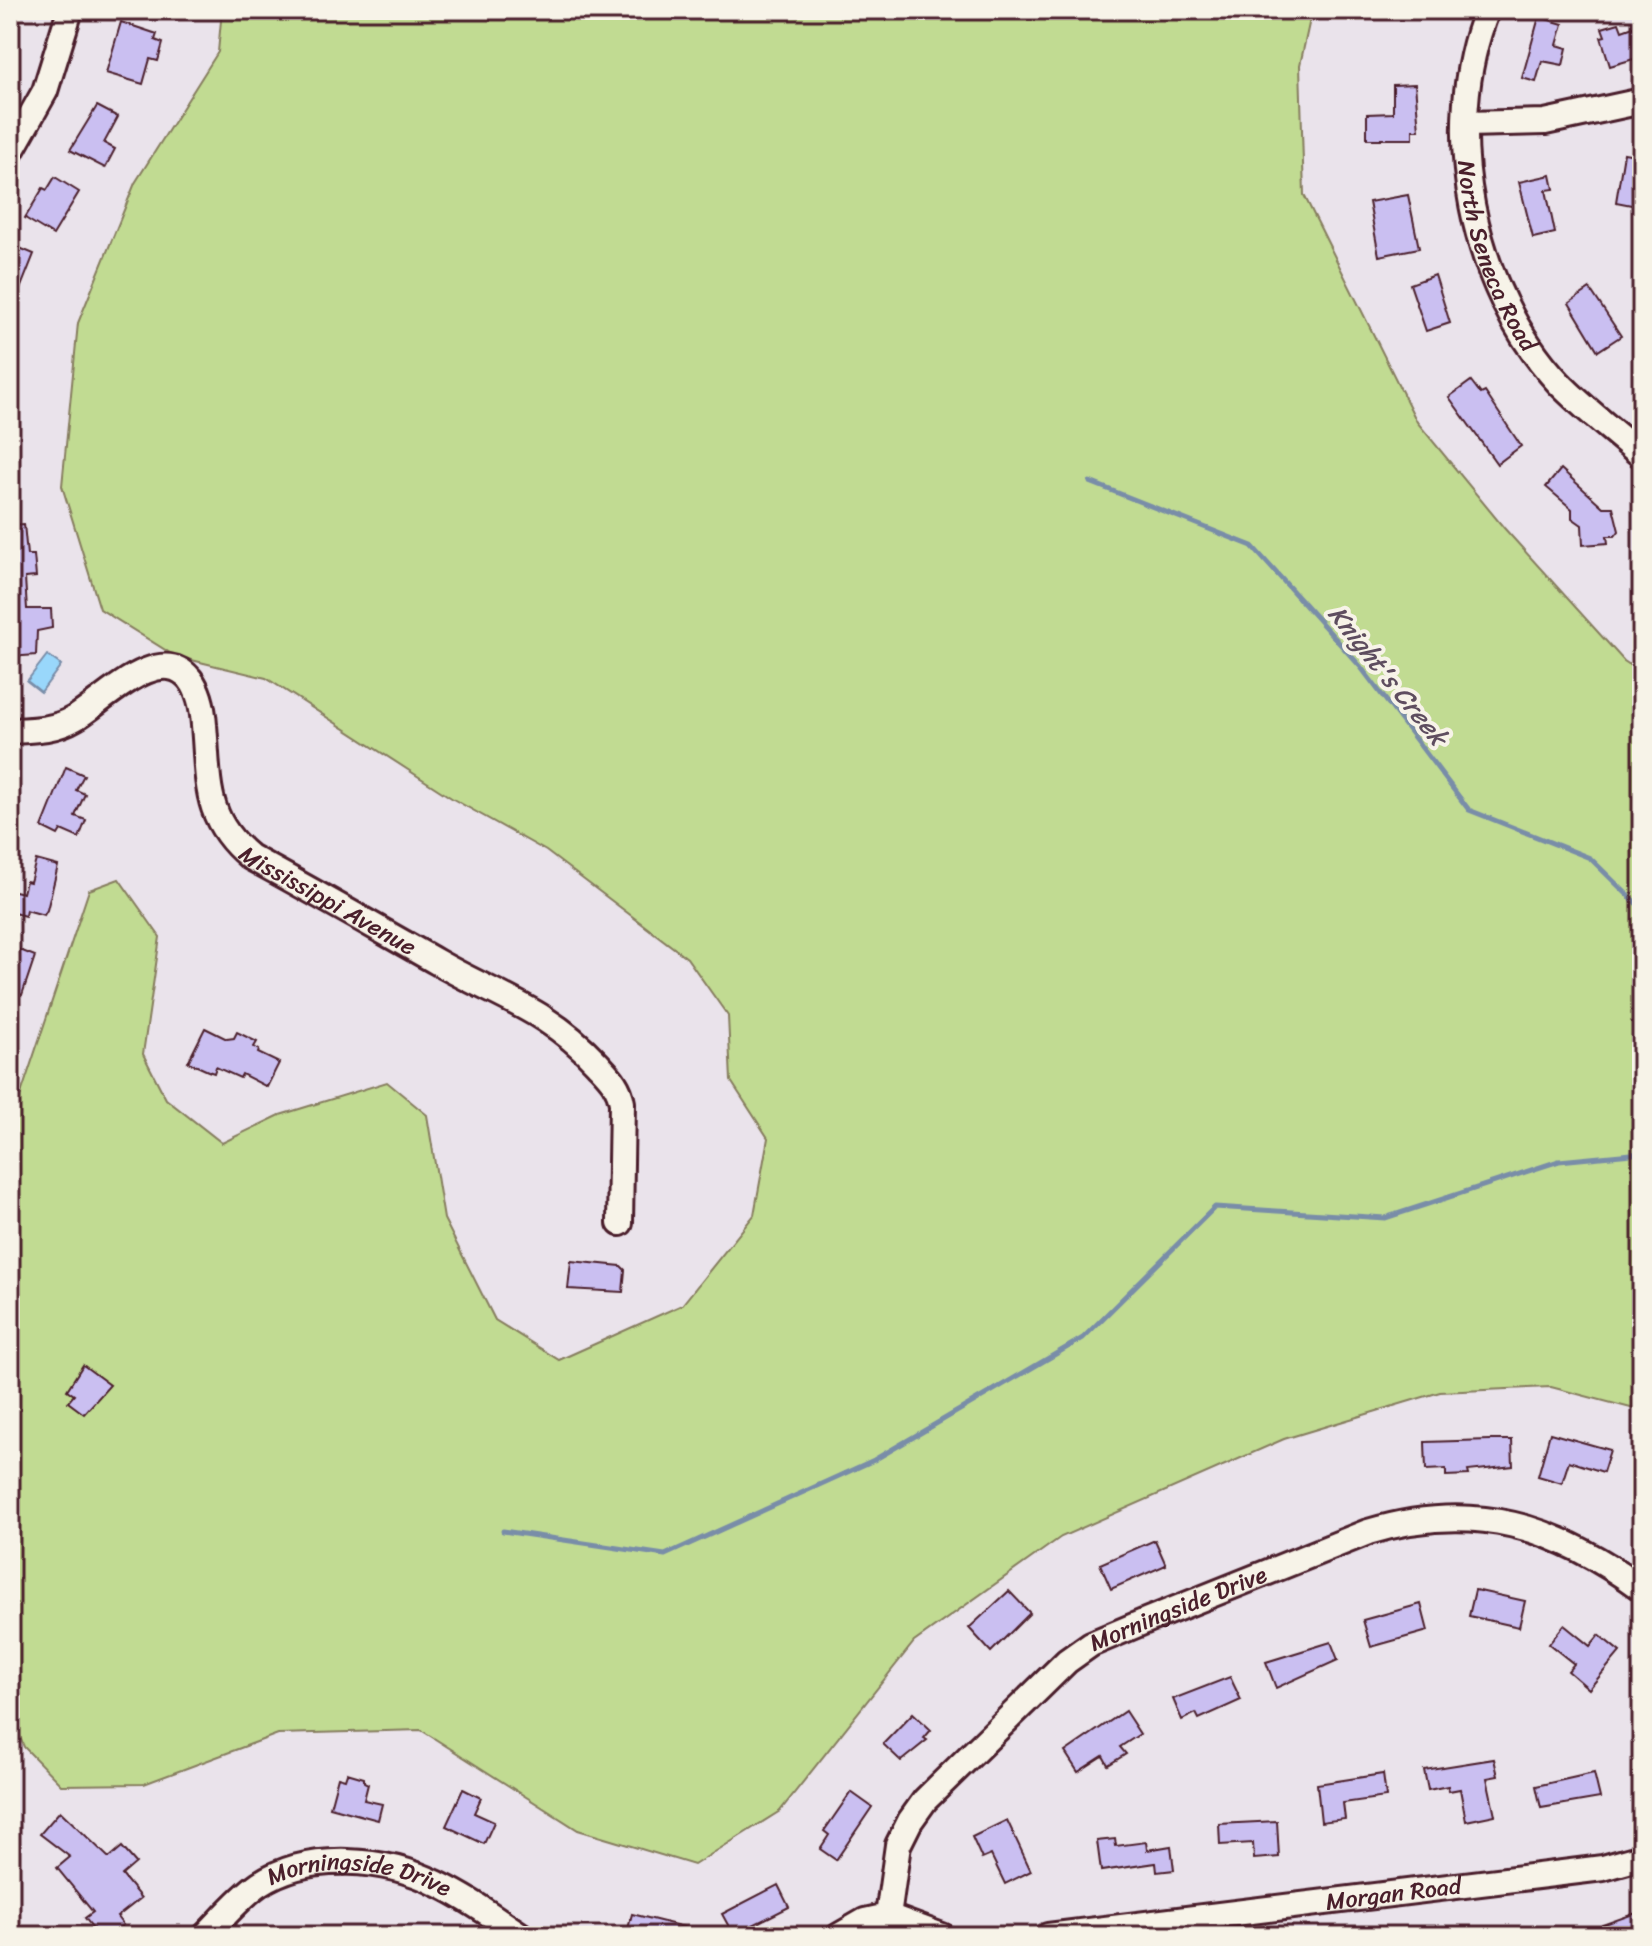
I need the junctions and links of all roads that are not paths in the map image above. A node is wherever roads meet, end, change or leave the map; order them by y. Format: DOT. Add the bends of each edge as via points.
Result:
graph roads {
  1 [pos="70,10"];
  2 [pos="1487,10"];
  3 [pos="1642,101"];
  4 [pos="1467,124"];
  5 [pos="10,153"];
  6 [pos="1642,456"];
  7 [pos="10,731"];
  8 [pos="620,1223"];
  9 [pos="1642,1589"];
  10 [pos="1642,1857"];
  11 [pos="888,1916"];
  12 [pos="205,1936"];
  13 [pos="522,1936"];
  14 [pos="839,1936"];
  15 [pos="942,1936"];
  16 [pos="1048,1936"];
  1 -- 5 [label="street" via="45,91"];
  2 -- 4 [label="street, North Seneca Road" via="1470,71"];
  3 -- 4 [label="street" via="1545,122"];
  4 -- 6 [label="street, North Seneca Road" via="1472,206 1486,264 1503,300 1524,339 1560,384"];
  7 -- 8 [label="street, Mississippi Avenue" via="54,727 74,718 140,672 170,667 183,672 200,697 210,801 228,839 250,857 437,962 535,1010 610,1076 622,1103"];
  9 -- 11 [label="street, Morningside Drive" via="1605,1561 1532,1528 1495,1519 1447,1517 1368,1532 1091,1644 1067,1661 925,1800 898,1845"];
  10 -- 16 [label="street, Morgan Road" via="1603,1868"];
  11 -- 14 [label="street" via="865,1921"];
  11 -- 15 [label="street"];
  12 -- 13 [label="street, Morningside Drive" via="266,1880 303,1866 338,1862 405,1872 438,1884"];
}
